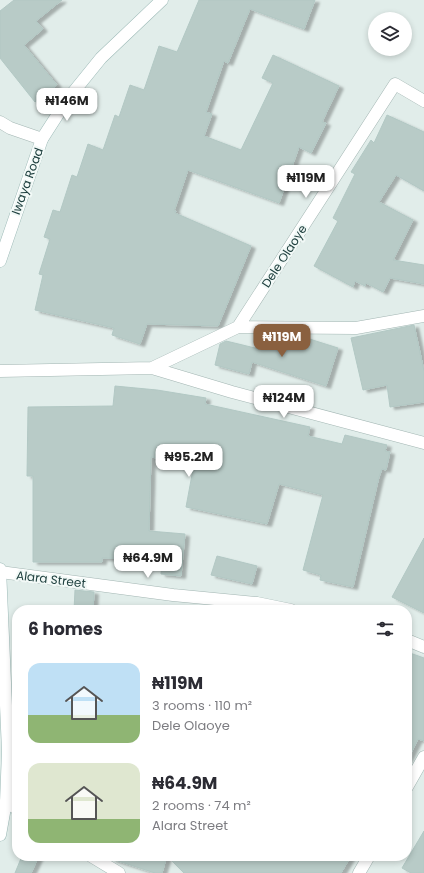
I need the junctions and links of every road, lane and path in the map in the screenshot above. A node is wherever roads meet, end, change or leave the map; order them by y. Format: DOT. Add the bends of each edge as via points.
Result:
graph roads {
  1 [pos="162,0"];
  2 [pos="424,101"];
  3 [pos="0,122"];
  4 [pos="42,139"];
  5 [pos="0,261"];
  6 [pos="424,316"];
  7 [pos="238,327"];
  8 [pos="152,368"];
  9 [pos="0,371"];
  10 [pos="424,443"];
  11 [pos="0,569"];
  12 [pos="0,572"];
  13 [pos="267,605"];
  14 [pos="412,642"];
  15 [pos="424,647"];
  16 [pos="424,757"];
  17 [pos="412,778"];
  18 [pos="6,802"];
  19 [pos="12,806"];
  20 [pos="0,835"];
  21 [pos="99,861"];
  22 [pos="366,861"];
  23 [pos="119,873"];
  24 [pos="360,873"];
  1 -- 4 [label="street, Iwaya Road" via="101,58 67,100"];
  2 -- 7 [label="street, Dele Olaoye" via="395,84"];
  3 -- 4 [label="street"];
  4 -- 5 [label="street, Iwaya Road"];
  6 -- 7 [label="street" via="356,328"];
  7 -- 8 [label="street"];
  8 -- 9 [label="street"];
  8 -- 10 [label="street"];
  11 -- 12 [label="street"];
  12 -- 13 [label="street, Alara Street"];
  12 -- 18 [label="street" via="8,751"];
  14 -- 15 [label="street"];
  16 -- 17 [label="street"];
  18 -- 19 [label="street"];
  18 -- 20 [label="street"];
  21 -- 23 [label="street"];
  22 -- 24 [label="street"];
}
